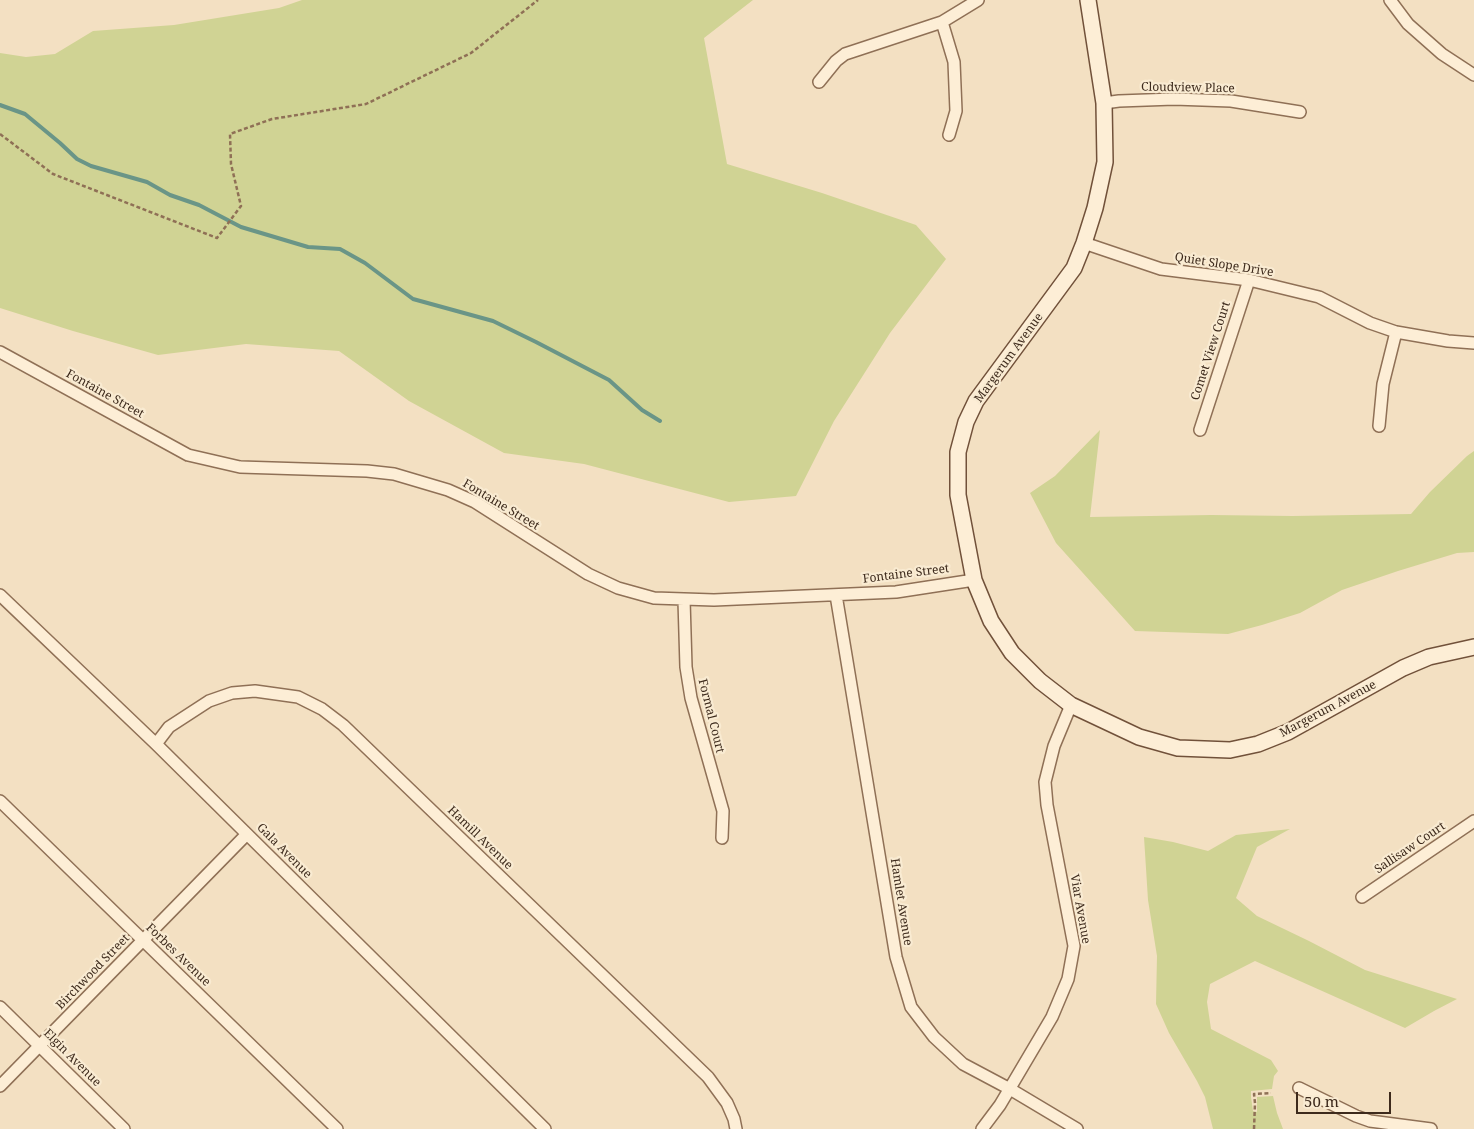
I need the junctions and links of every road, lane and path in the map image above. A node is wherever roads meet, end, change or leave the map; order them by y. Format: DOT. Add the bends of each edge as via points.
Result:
graph roads {
  1 [pos="538,0"];
  2 [pos="978,0"];
  3 [pos="1088,0"];
  4 [pos="1390,0"];
  5 [pos="942,22"];
  6 [pos="1474,75"];
  7 [pos="819,82"];
  8 [pos="1104,103"];
  9 [pos="1300,112"];
  10 [pos="0,134"];
  11 [pos="949,135"];
  12 [pos="1084,243"];
  13 [pos="1248,280"];
  14 [pos="1396,332"];
  15 [pos="1474,343"];
  16 [pos="0,352"];
  17 [pos="1379,426"];
  18 [pos="1200,430"];
  19 [pos="974,580"];
  20 [pos="0,595"];
  21 [pos="836,595"];
  22 [pos="684,600"];
  23 [pos="1474,647"];
  24 [pos="1071,705"];
  25 [pos="156,744"];
  26 [pos="0,801"];
  27 [pos="1474,821"];
  28 [pos="247,834"];
  29 [pos="722,838"];
  30 [pos="1362,897"];
  31 [pos="142,940"];
  32 [pos="0,1007"];
  33 [pos="40,1046"];
  34 [pos="0,1086"];
  35 [pos="1299,1088"];
  36 [pos="1010,1090"];
  37 [pos="1271,1093"];
  38 [pos="124,1129"];
  39 [pos="337,1129"];
  40 [pos="545,1129"];
  41 [pos="736,1129"];
  42 [pos="982,1129"];
  43 [pos="1077,1129"];
  44 [pos="1254,1129"];
  45 [pos="1432,1129"];
  1 -- 10 [label="path" via="471,53 366,104 272,119 230,134 231,164 241,206 216,238 53,174"];
  2 -- 5 [label="street"];
  3 -- 8 [label="street, Margerum Avenue"];
  4 -- 6 [label="street" via="1408,24 1442,54"];
  5 -- 7 [label="street" via="845,54"];
  5 -- 11 [label="street" via="954,62 956,111"];
  8 -- 9 [label="street, Cloudview Place" via="1174,99 1231,101"];
  8 -- 12 [label="street, Margerum Avenue" via="1105,162"];
  12 -- 13 [label="street, Quiet Slope Drive" via="1160,269"];
  12 -- 19 [label="street, Margerum Avenue" via="1074,268 976,401 966,422 958,452 958,495"];
  13 -- 14 [label="street, Quiet Slope Drive" via="1319,296 1370,323"];
  13 -- 18 [label="street, Comet View Court"];
  14 -- 15 [label="street, Quiet Slope Drive" via="1448,342"];
  14 -- 17 [label="street" via="1383,384"];
  16 -- 22 [label="street, Fontaine Street" via="188,455 240,467 394,474 448,490 475,502 588,574 618,588 654,598"];
  19 -- 21 [label="street, Fontaine Street" via="896,592"];
  19 -- 24 [label="street, Margerum Avenue" via="991,621 1012,653 1040,682"];
  20 -- 25 [label="street, Gala Avenue"];
  21 -- 22 [label="street, Fontaine Street"];
  21 -- 36 [label="street, Hamlet Avenue" via="896,957 911,1007 934,1037 963,1064"];
  22 -- 29 [label="street, Formal Court" via="686,667 691,698 723,811"];
  23 -- 24 [label="street, Margerum Avenue" via="1429,657 1288,732 1258,744 1230,750 1178,748 1139,737"];
  24 -- 36 [label="street, Viar Avenue" via="1054,746 1045,782 1074,946 1068,979 1052,1017"];
  25 -- 28 [label="street, Gala Avenue"];
  25 -- 41 [label="street, Hamill Avenue" via="170,727 209,701 232,693 255,691 298,697 322,708 343,724 708,1077 727,1103"];
  26 -- 31 [label="street, Forbes Avenue"];
  27 -- 30 [label="street, Sallisaw Court"];
  28 -- 31 [label="street, Birchwood Street"];
  28 -- 40 [label="street, Gala Avenue"];
  31 -- 33 [label="street, Birchwood Street"];
  31 -- 39 [label="street, Forbes Avenue"];
  32 -- 33 [label="street, Elgin Avenue"];
  33 -- 34 [label="street, Birchwood Street"];
  33 -- 38 [label="street, Elgin Avenue"];
  35 -- 45 [label="street" via="1370,1121"];
  36 -- 42 [label="street, Viar Avenue"];
  36 -- 43 [label="street, Hamlet Avenue"];
  37 -- 44 [label="path" via="1254,1094"];
}
